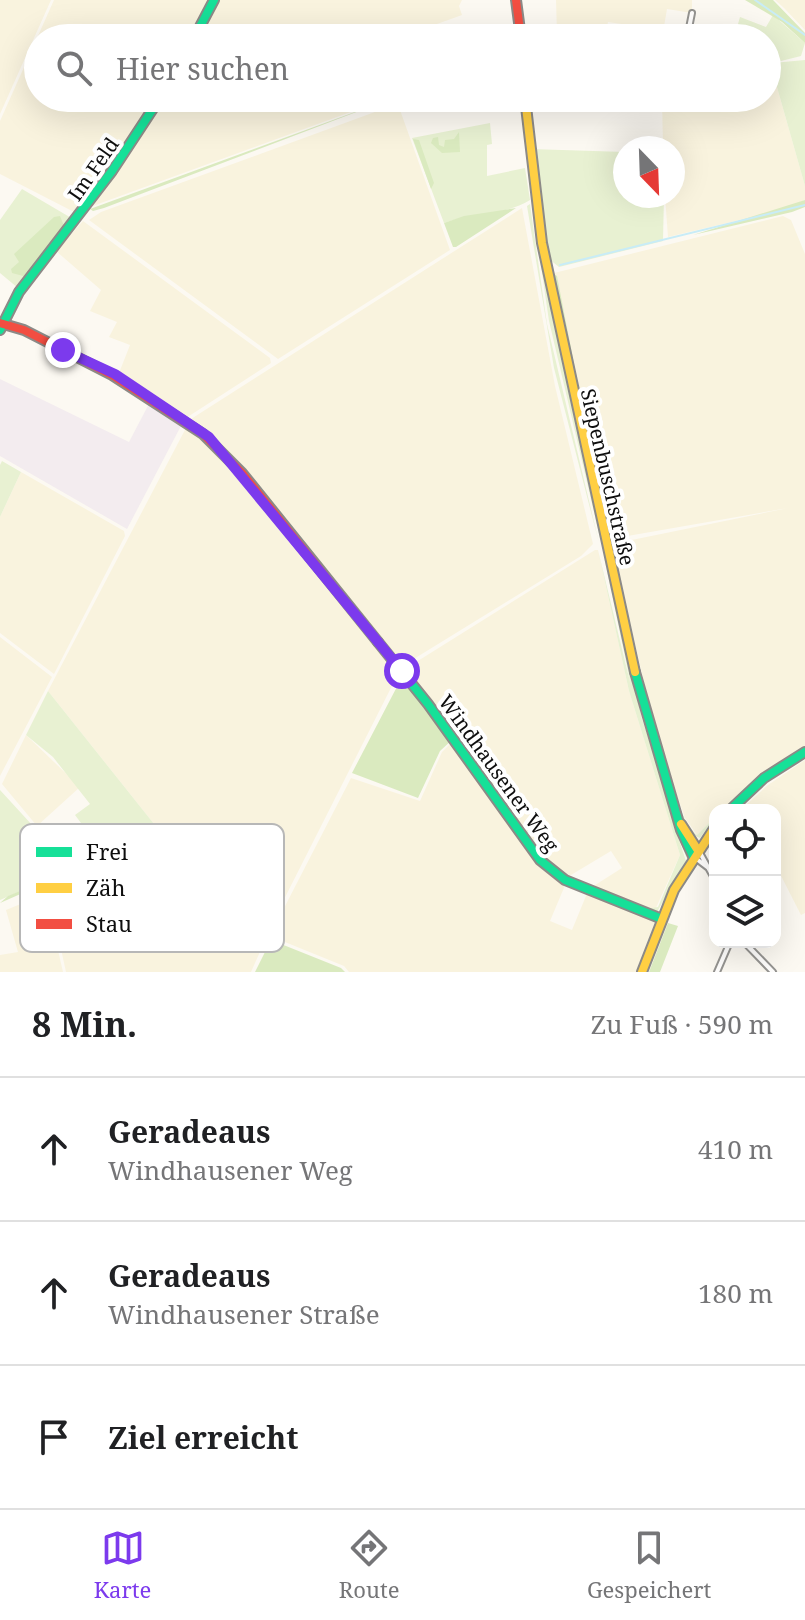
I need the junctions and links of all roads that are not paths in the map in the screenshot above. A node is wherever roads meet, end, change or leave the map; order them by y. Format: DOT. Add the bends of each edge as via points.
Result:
graph roads {
  1 [pos="214,0"];
  2 [pos="516,0"];
  3 [pos="692,13"];
  4 [pos="201,24"];
  5 [pos="519,24"];
  6 [pos="690,24"];
  7 [pos="150,112"];
  8 [pos="526,112"];
  9 [pos="1,326"];
  10 [pos="805,752"];
  11 [pos="736,804"];
  12 [pos="709,834"];
  13 [pos="695,852"];
  14 [pos="713,876"];
  15 [pos="662,919"];
  16 [pos="727,948"];
  17 [pos="750,948"];
  18 [pos="642,972"];
  19 [pos="717,972"];
  20 [pos="773,972"];
  1 -- 4 [label="street"];
  2 -- 5 [label="street"];
  3 -- 6 [label="street"];
  7 -- 9 [label="street, Im Feld" via="79,217 19,292"];
  8 -- 13 [label="street, Siepenbuschstraße" via="542,243 644,712"];
  9 -- 15 [label="street, Windhausener Weg" via="24,330 115,374 209,437 392,658 540,860 565,880"];
  10 -- 11 [label="street" via="764,778"];
  12 -- 13 [label="street"];
  13 -- 14 [label="street"];
  13 -- 15 [label="street"];
  15 -- 18 [label="street"];
  16 -- 19 [label="street"];
  17 -- 20 [label="street"];
}
